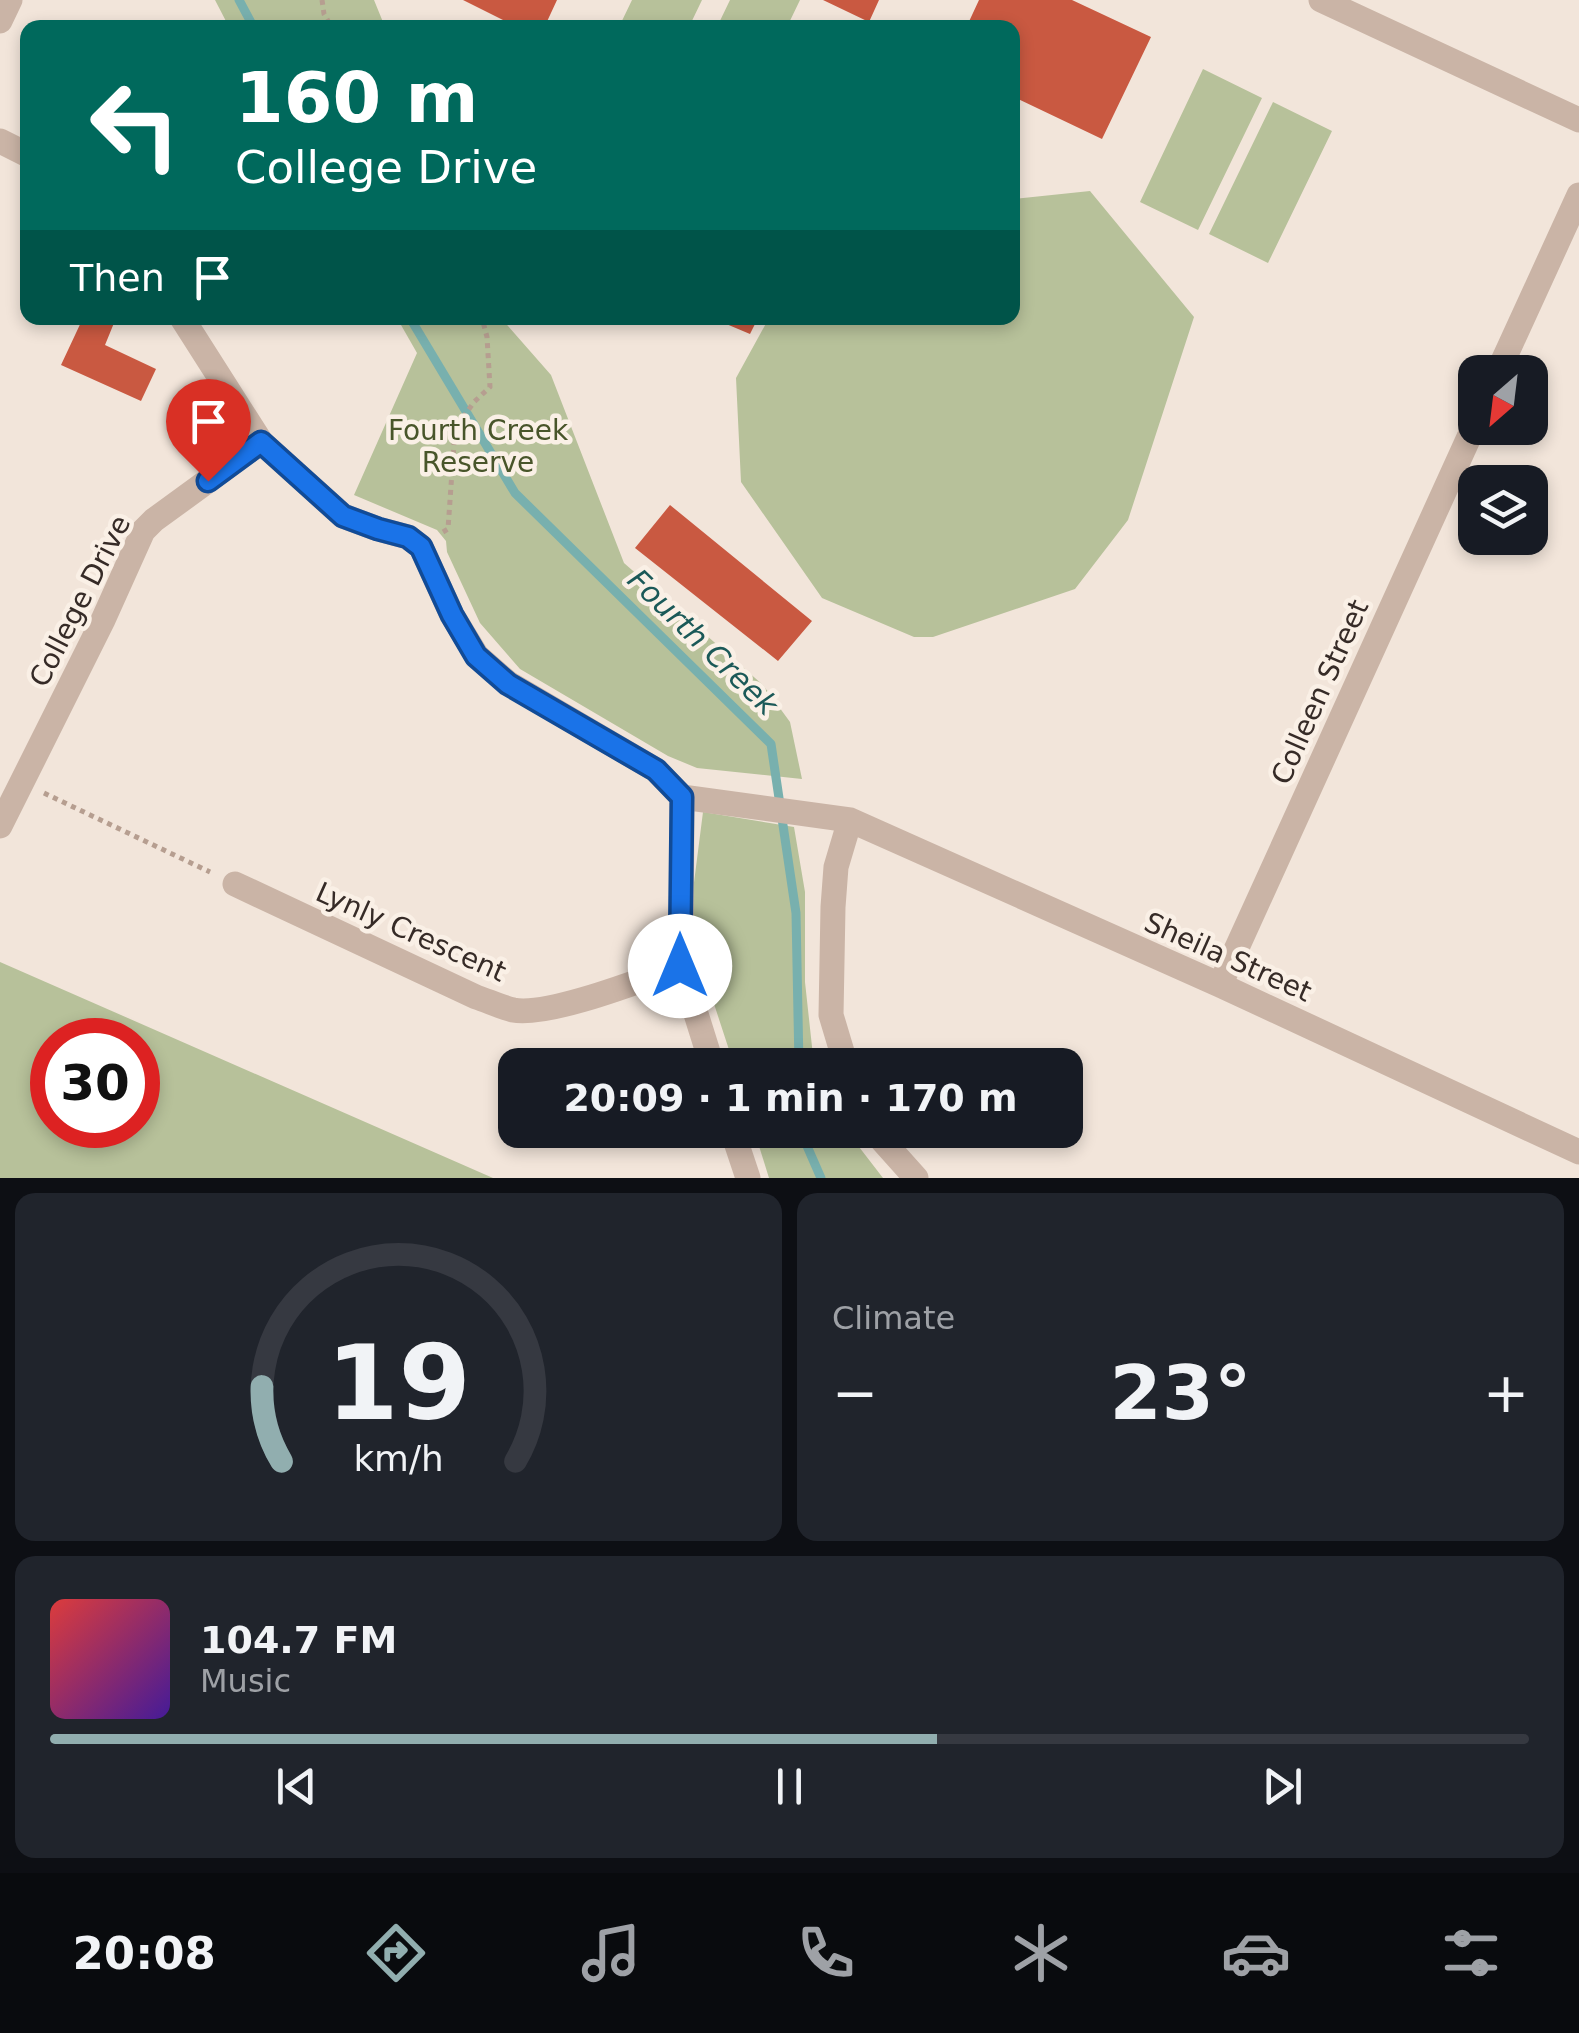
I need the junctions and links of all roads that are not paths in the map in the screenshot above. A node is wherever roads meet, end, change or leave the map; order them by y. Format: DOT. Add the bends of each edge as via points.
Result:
graph roads {
  1 [pos="10,0"];
  2 [pos="1320,0"];
  3 [pos="0,22"];
  4 [pos="1579,120"];
  5 [pos="1579,195"];
  6 [pos="186,325"];
  7 [pos="1506,355"];
  8 [pos="261,442"];
  9 [pos="1465,445"];
  10 [pos="682,797"];
  11 [pos="850,820"];
  12 [pos="0,826"];
  13 [pos="235,884"];
  14 [pos="680,966"];
  15 [pos="1220,985"];
  16 [pos="707,1048"];
  17 [pos="841,1048"];
  18 [pos="738,1148"];
  19 [pos="889,1148"];
  20 [pos="1579,1152"];
  21 [pos="748,1178"];
  22 [pos="916,1178"];
  1 -- 3 [label="street"];
  2 -- 4 [label="street"];
  5 -- 7 [label="street"];
  6 -- 8 [label="street"];
  8 -- 10 [label="street" via="343,516 421,547 476,656 508,684 656,770"];
  8 -- 12 [label="street, College Drive" via="143,531"];
  9 -- 15 [label="street, Colleen Street"];
  10 -- 11 [label="street, Sheila Street"];
  10 -- 14 [label="street"];
  11 -- 15 [label="street, Sheila Street"];
  11 -- 17 [label="street" via="833,907 830,1015"];
  13 -- 14 [label="street, Lynly Crescent" via="516,1011 554,1006"];
  14 -- 16 [label="street"];
  15 -- 20 [label="street, Sheila Street"];
  18 -- 21 [label="street"];
  19 -- 22 [label="street"];
}
